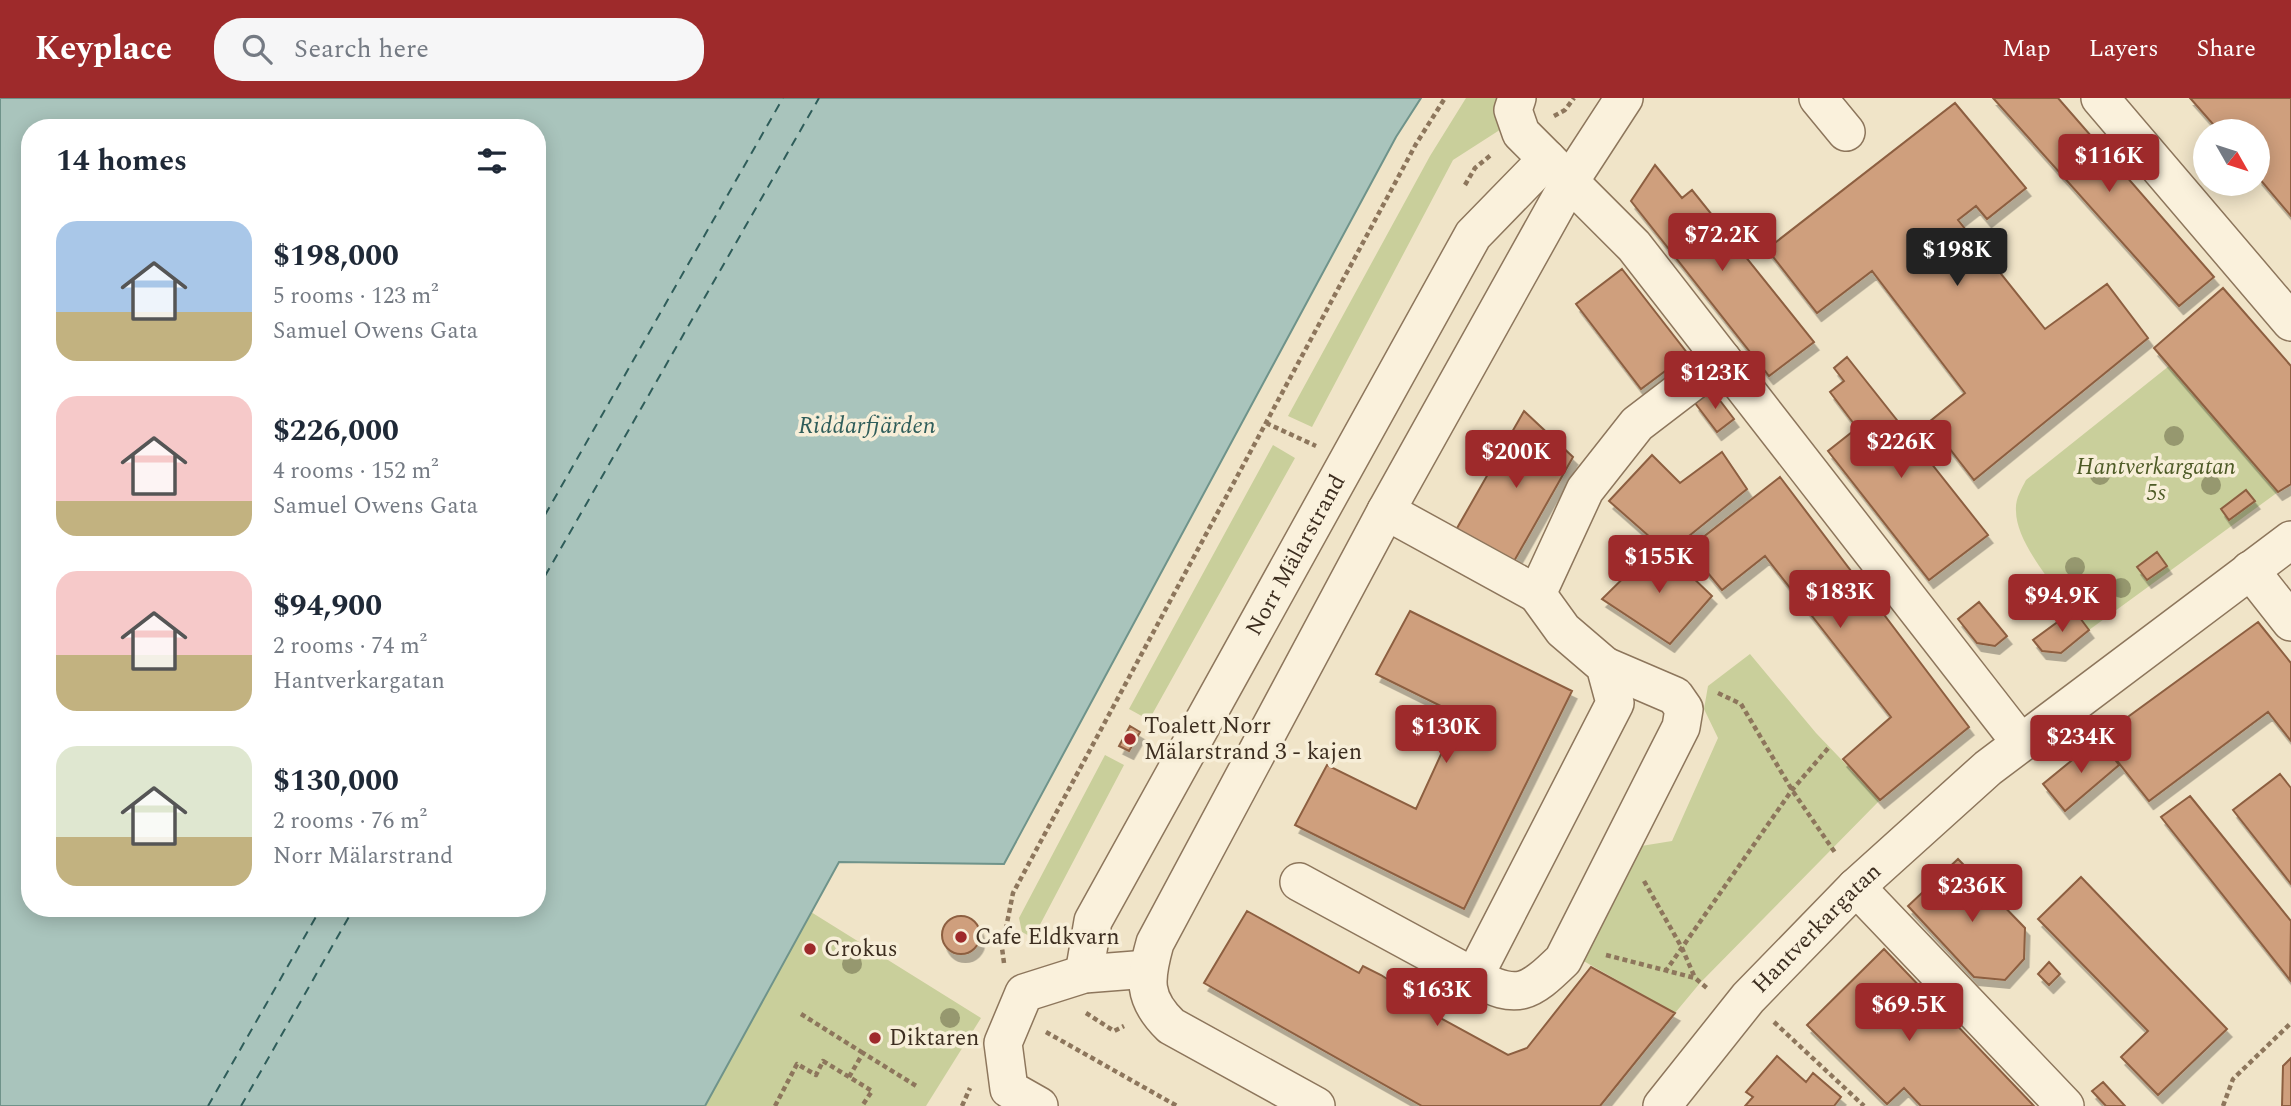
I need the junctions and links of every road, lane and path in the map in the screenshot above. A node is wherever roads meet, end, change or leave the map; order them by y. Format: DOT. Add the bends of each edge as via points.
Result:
graph roads {
  1 [pos="1445,98"];
  2 [pos="1517,98"];
  3 [pos="1624,98"];
  4 [pos="1818,98"];
  5 [pos="2100,98"];
  6 [pos="1846,132"];
  7 [pos="1558,170"];
  8 [pos="2291,322"];
  9 [pos="1722,359"];
  10 [pos="1266,423"];
  11 [pos="1323,449"];
  12 [pos="1386,511"];
  13 [pos="2291,540"];
  14 [pos="2250,570"];
  15 [pos="1537,594"];
  16 [pos="2291,622"];
  17 [pos="1605,666"];
  18 [pos="1684,709"];
  19 [pos="2020,742"];
  20 [pos="1829,746"];
  21 [pos="1792,790"];
  22 [pos="1622,844"];
  23 [pos="1836,854"];
  24 [pos="1299,882"];
  25 [pos="1856,887"];
  26 [pos="1572,944"];
  27 [pos="1682,947"];
  28 [pos="1665,972"];
  29 [pos="1084,974"];
  30 [pos="1474,977"];
  31 [pos="1695,978"];
  32 [pos="1148,979"];
  33 [pos="1707,988"];
  34 [pos="1024,993"];
  35 [pos="1748,998"];
  36 [pos="801,1014"];
  37 [pos="2291,1023"];
  38 [pos="863,1053"];
  39 [pos="849,1077"];
  40 [pos="918,1087"];
  41 [pos="775,1106"];
  42 [pos="862,1106"];
  43 [pos="1039,1106"];
  44 [pos="1177,1106"];
  45 [pos="1317,1106"];
  46 [pos="1662,1106"];
  47 [pos="1864,1106"];
  48 [pos="2065,1106"];
  49 [pos="2223,1106"];
  1 -- 10 [label="path"];
  2 -- 7 [label="street" via="1513,110 1521,133"];
  3 -- 7 [label="street, Norr Mälarstrand"];
  4 -- 6 [label="street"];
  5 -- 8 [label="street"];
  7 -- 9 [label="street" via="1634,246"];
  7 -- 12 [label="street, Norr Mälarstrand"];
  7 -- 29 [label="street, Norr Mälarstrand" via="1473,235 1093,921"];
  9 -- 15 [label="street" via="1637,424 1614,452 1585,490"];
  9 -- 19 [label="street"];
  10 -- 11 [label="path"];
  10 -- 34 [label="path" via="1013,893 1002,948 1004,965"];
  12 -- 15 [label="street"];
  12 -- 32 [label="street, Norr Mälarstrand" via="1155,943"];
  13 -- 14 [label="street, Hantverkargatan"];
  14 -- 16 [label="street"];
  14 -- 19 [label="street, Hantverkargatan"];
  15 -- 17 [label="street" via="1563,630"];
  17 -- 18 [label="street" via="1675,696"];
  17 -- 30 [label="street" via="1615,703"];
  18 -- 21 [label="path" via="1703,694 1717,693 1741,704"];
  18 -- 22 [label="street" via="1681,727"];
  19 -- 25 [label="street, Hantverkargatan"];
  20 -- 21 [label="path"];
  21 -- 23 [label="path"];
  21 -- 27 [label="path"];
  22 -- 26 [label="street"];
  22 -- 27 [label="path"];
  24 -- 30 [label="street"];
  25 -- 35 [label="street, Hantverkargatan"];
  25 -- 48 [label="street"];
  26 -- 28 [label="path"];
  26 -- 30 [label="street" via="1563,960 1536,986 1501,992"];
  27 -- 28 [label="path"];
  27 -- 31 [label="path"];
  28 -- 31 [label="path"];
  29 -- 32 [label="street"];
  29 -- 34 [label="street"];
  31 -- 33 [label="path"];
  32 -- 45 [label="street" via="1155,1010 1171,1026"];
  34 -- 43 [label="street" via="1003,1043 1009,1088"];
  34 -- 44 [label="path" via="1026,1021"];
  35 -- 46 [label="street, Hantverkargatan"];
  35 -- 47 [label="path"];
  36 -- 38 [label="path"];
  37 -- 49 [label="path" via="2233,1079"];
  38 -- 39 [label="path"];
  38 -- 40 [label="path"];
  39 -- 41 [label="path" via="823,1061 816,1075 797,1064"];
  39 -- 42 [label="path" via="872,1091"];
}
